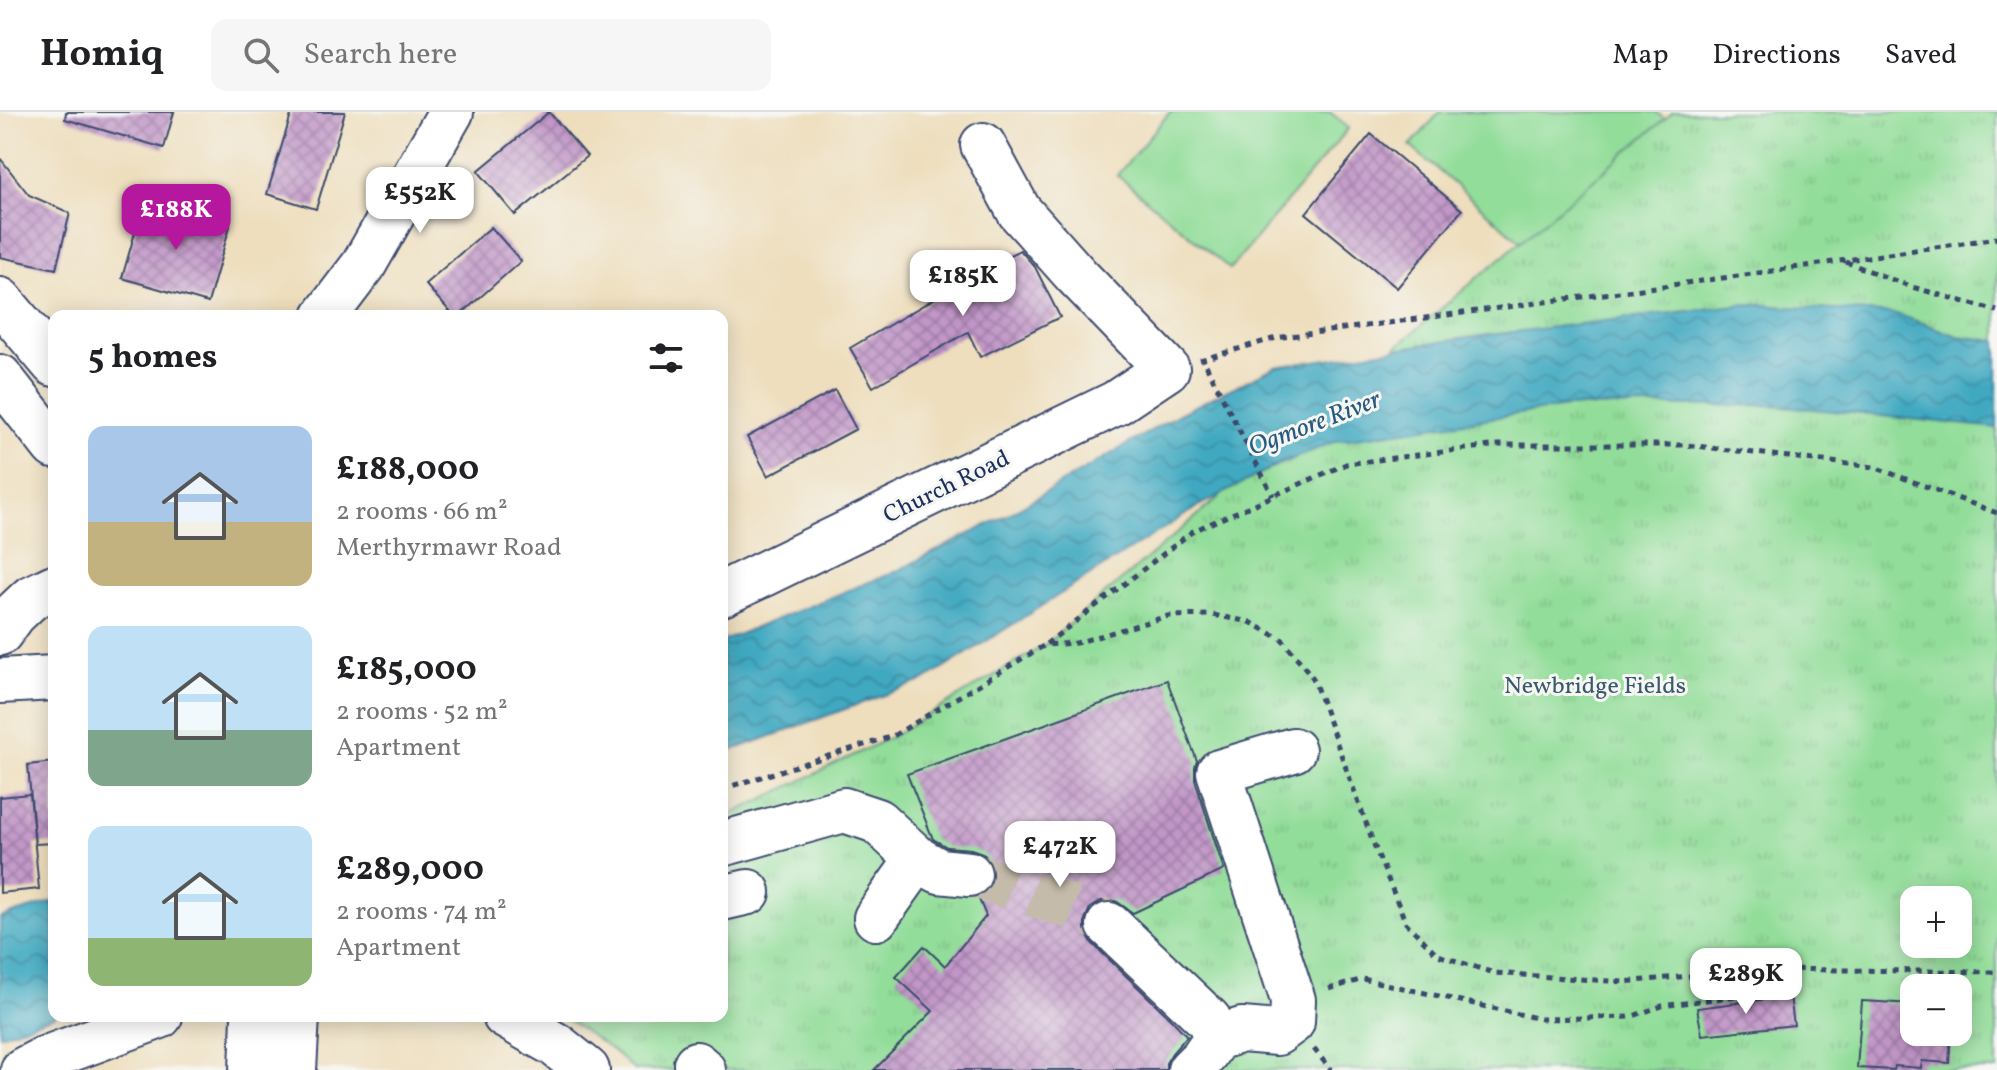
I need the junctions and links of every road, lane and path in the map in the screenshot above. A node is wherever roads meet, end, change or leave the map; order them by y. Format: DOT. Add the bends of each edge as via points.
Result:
graph roads {
  1 [pos="451,112"];
  2 [pos="983,145"];
  3 [pos="1997,238"];
  4 [pos="1843,261"];
  5 [pos="0,300"];
  6 [pos="330,310"];
  7 [pos="1997,311"];
  8 [pos="48,357"];
  9 [pos="1185,364"];
  10 [pos="0,377"];
  11 [pos="48,438"];
  12 [pos="1273,496"];
  13 [pos="1997,513"];
  14 [pos="48,590"];
  15 [pos="728,591"];
  16 [pos="0,633"];
  17 [pos="1045,645"];
  18 [pos="48,678"];
  19 [pos="0,681"];
  20 [pos="1293,750"];
  21 [pos="728,787"];
  22 [pos="728,842"];
  23 [pos="918,859"];
  24 [pos="969,874"];
  25 [pos="876,918"];
  26 [pos="1109,925"];
  27 [pos="1743,971"];
  28 [pos="1997,972"];
  29 [pos="1293,1000"];
  30 [pos="144,1022"];
  31 [pos="254,1022"];
  32 [pos="297,1022"];
  33 [pos="516,1022"];
  34 [pos="1203,1054"];
  35 [pos="23,1070"];
  36 [pos="252,1070"];
  37 [pos="294,1070"];
  38 [pos="587,1070"];
  1 -- 6 [label="street" via="363,266"];
  2 -- 9 [label="street" via="1019,211 1076,275"];
  3 -- 4 [label="path"];
  4 -- 7 [label="path"];
  4 -- 9 [label="path" via="1276,338"];
  5 -- 8 [label="street"];
  9 -- 12 [label="path"];
  9 -- 15 [label="street, Church Road" via="1116,403"];
  10 -- 11 [label="street"];
  12 -- 13 [label="path" via="1346,464 1498,445 1687,445 1874,467"];
  12 -- 17 [label="path" via="1193,531"];
  14 -- 16 [label="street" via="31,598"];
  17 -- 21 [label="path" via="893,736"];
  17 -- 27 [label="path" via="1076,643 1168,616 1213,615 1250,622 1283,640 1313,678 1406,923 1438,955 1494,973 1624,982"];
  18 -- 19 [label="street"];
  20 -- 29 [label="street" via="1219,772"];
  22 -- 23 [label="street" via="844,810 877,821"];
  23 -- 24 [label="street" via="939,871"];
  23 -- 25 [label="street"];
  26 -- 34 [label="street" via="1209,1020"];
  27 -- 28 [label="path"];
  27 -- 29 [label="path" via="1744,995 1662,1006 1630,1017 1541,1019 1363,979"];
  29 -- 34 [label="street" via="1292,1022 1277,1033 1242,1030"];
  30 -- 35 [label="street"];
  31 -- 36 [label="street"];
  32 -- 37 [label="street"];
  33 -- 38 [label="street"];
}
